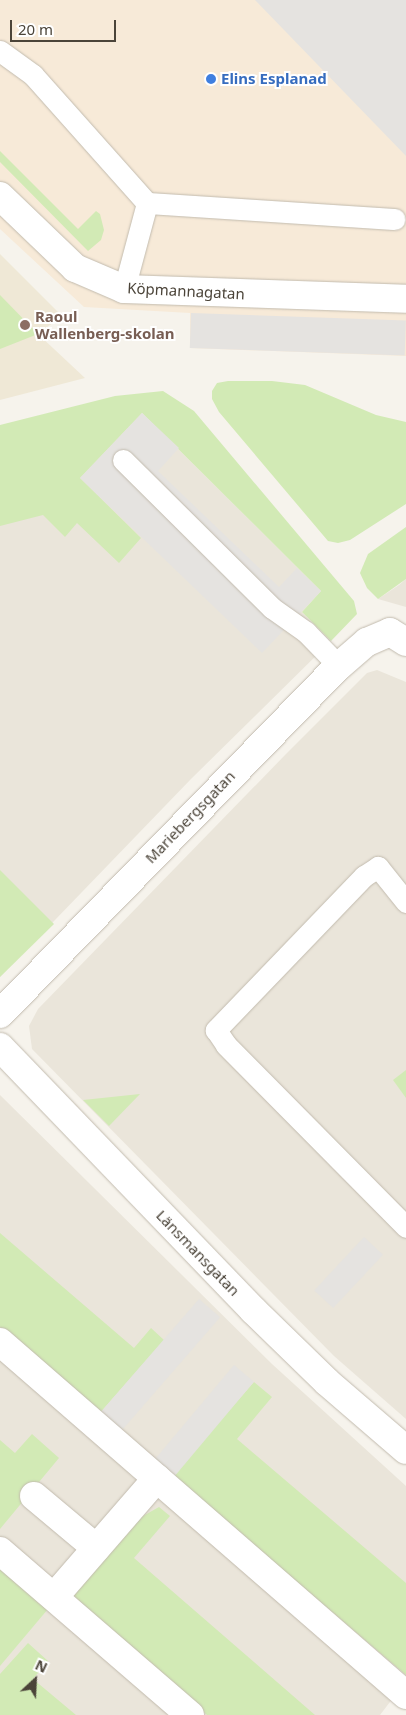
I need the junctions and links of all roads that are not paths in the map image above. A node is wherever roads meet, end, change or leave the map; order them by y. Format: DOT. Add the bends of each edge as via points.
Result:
graph roads {
  1 [pos="0,51"];
  2 [pos="0,196"];
  3 [pos="148,203"];
  4 [pos="394,219"];
  5 [pos="124,288"];
  6 [pos="406,299"];
  7 [pos="123,460"];
  8 [pos="398,637"];
  9 [pos="339,666"];
  10 [pos="406,902"];
  11 [pos="0,1014"];
  12 [pos="0,1047"];
  13 [pos="406,1227"];
  14 [pos="0,1342"];
  15 [pos="406,1450"];
  16 [pos="157,1478"];
  17 [pos="34,1496"];
  18 [pos="96,1548"];
  19 [pos="0,1551"];
  20 [pos="54,1597"];
  21 [pos="406,1695"];
  22 [pos="190,1715"];
  1 -- 3 [label="lane" via="33,76"];
  2 -- 5 [label="street, Köpmannagatan" via="75,268"];
  3 -- 4 [label="lane"];
  3 -- 5 [label="lane"];
  5 -- 6 [label="street, Köpmannagatan"];
  7 -- 9 [label="lane" via="272,608 306,632"];
  8 -- 9 [label="street, Mariebergsgatan" via="368,642"];
  9 -- 11 [label="street, Mariebergsgatan"];
  10 -- 13 [label="lane" via="378,867 364,876 216,1030 226,1045"];
  12 -- 15 [label="street, Länsmansgatan" via="253,1310 327,1382"];
  14 -- 16 [label="street"];
  16 -- 18 [label="street"];
  16 -- 21 [label="street"];
  17 -- 18 [label="street"];
  18 -- 20 [label="street"];
  19 -- 20 [label="street"];
  20 -- 22 [label="street"];
}
